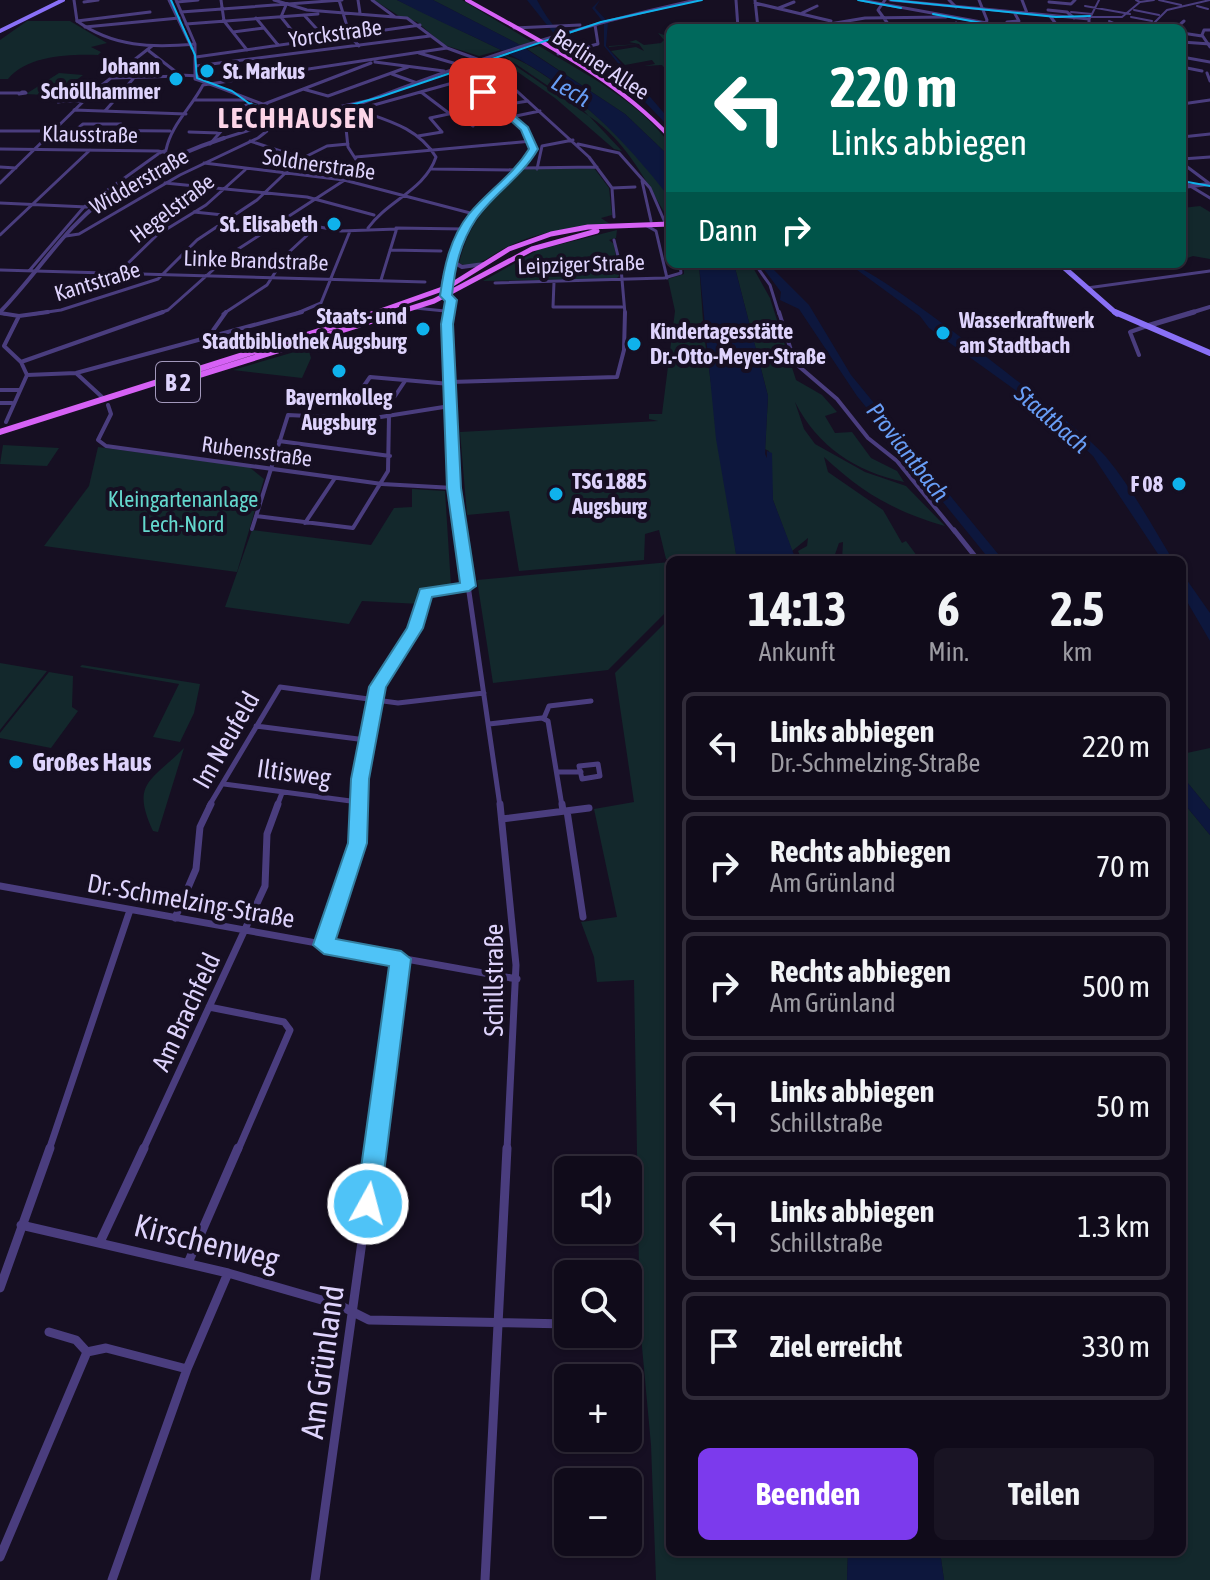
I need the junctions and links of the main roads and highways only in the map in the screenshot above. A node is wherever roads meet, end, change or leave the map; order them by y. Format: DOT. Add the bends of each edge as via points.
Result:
graph roads {
  1 [pos="61,0"];
  2 [pos="467,0"];
  3 [pos="0,30"];
  4 [pos="666,133"];
  5 [pos="649,224"];
  6 [pos="666,226"];
  7 [pos="1064,268"];
  8 [pos="1210,353"];
  9 [pos="0,433"];
  1 -- 3 [label="main road"];
  2 -- 4 [label="main road, Berliner Allee" via="612,86"];
  5 -- 6 [label="main road, B 2"];
  5 -- 9 [label="main road, B 2" via="547,244 415,308"];
  5 -- 9 [label="main road, B 2" via="562,231 519,245 448,287 400,305"];
  7 -- 8 [label="main road" via="1121,317"];
}
